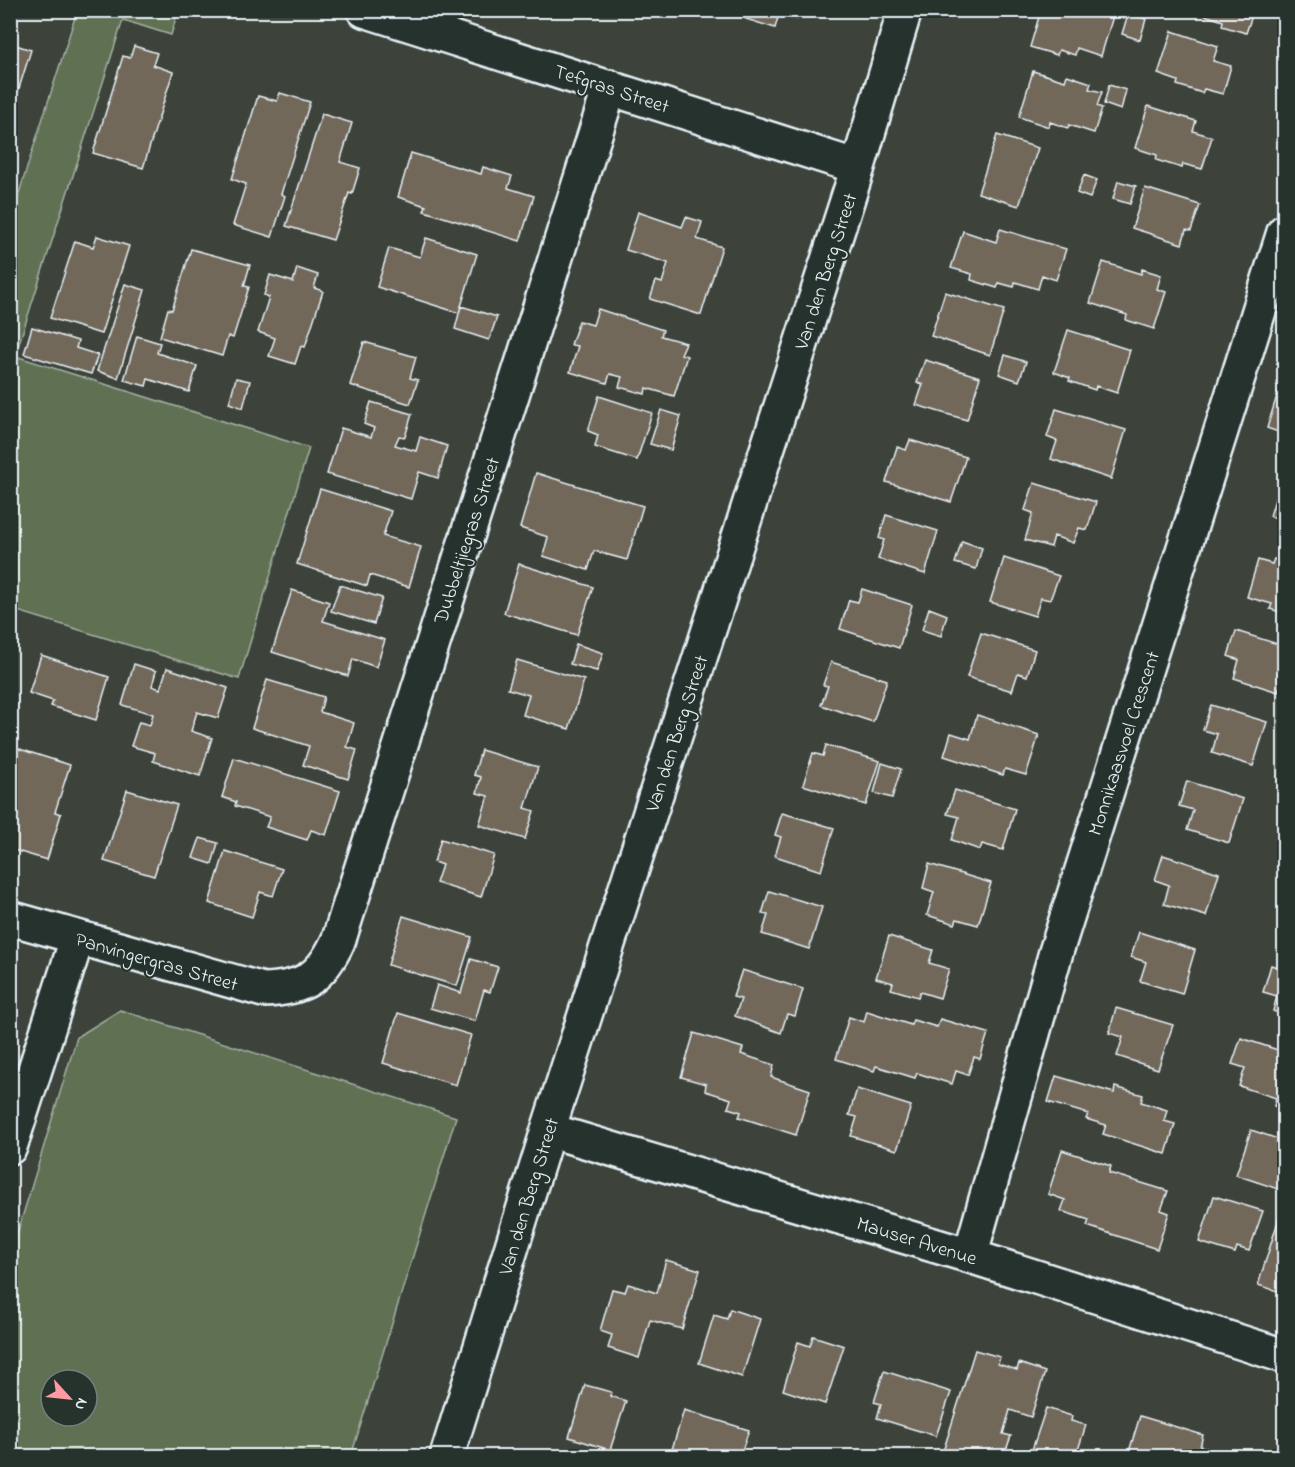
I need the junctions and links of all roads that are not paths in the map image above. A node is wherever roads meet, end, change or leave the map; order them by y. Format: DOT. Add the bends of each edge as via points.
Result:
graph roads {
  1 [pos="364,10"];
  2 [pos="906,10"];
  3 [pos="610,87"];
  4 [pos="858,167"];
  5 [pos="1284,232"];
  6 [pos="10,918"];
  7 [pos="77,939"];
  8 [pos="305,984"];
  9 [pos="548,1131"];
  10 [pos="10,1147"];
  11 [pos="970,1256"];
  12 [pos="1284,1356"];
  13 [pos="447,1456"];
  1 -- 3 [label="street, Tefgras Street"];
  2 -- 4 [label="street, Van den Berg Street"];
  3 -- 4 [label="street, Tefgras Street"];
  3 -- 8 [label="street, Dubbeltjiegras Street" via="339,939 332,955"];
  4 -- 9 [label="street, Van den Berg Street"];
  5 -- 11 [label="street, Monnikaasvoel Crescent" via="1056,952"];
  6 -- 7 [label="street, Panvingergras Street"];
  7 -- 8 [label="street, Panvingergras Street" via="262,990"];
  7 -- 10 [label="street"];
  9 -- 11 [label="street, Mauser Avenue"];
  9 -- 13 [label="street, Van den Berg Street"];
  11 -- 12 [label="street, Mauser Avenue"];
}
